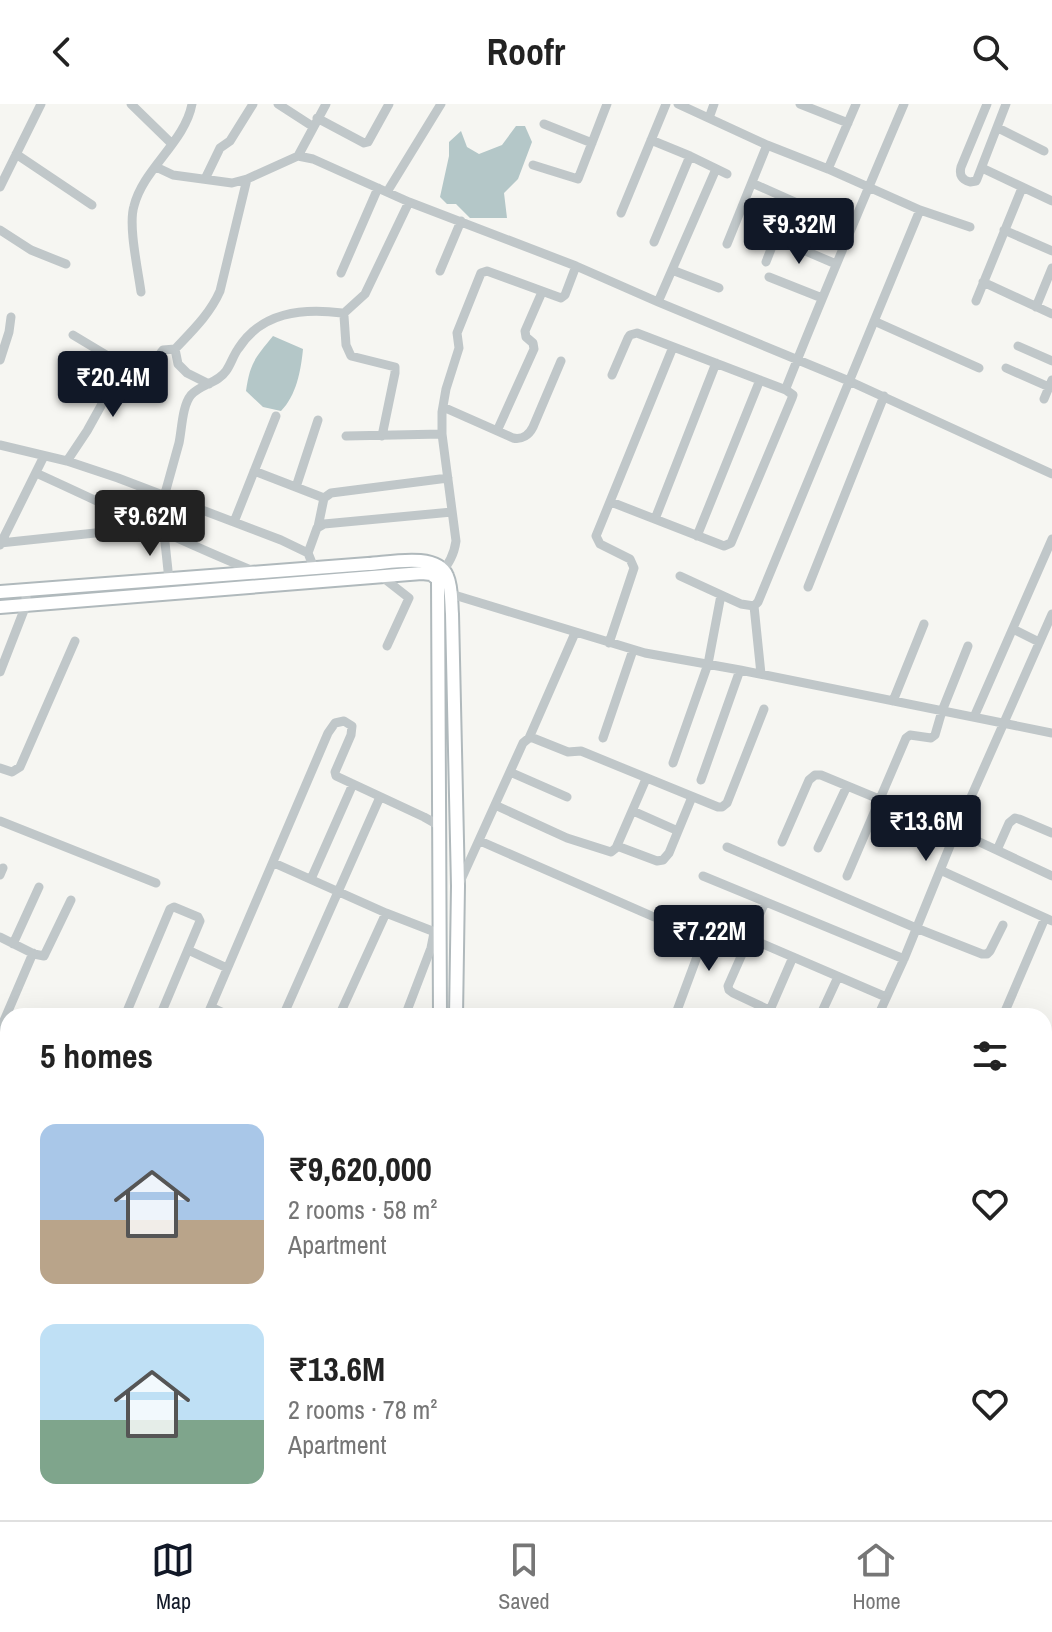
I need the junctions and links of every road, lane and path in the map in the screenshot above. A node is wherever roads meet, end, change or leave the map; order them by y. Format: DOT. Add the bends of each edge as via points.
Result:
graph roads {
  1 [pos="41,104"];
  2 [pos="131,104"];
  3 [pos="192,104"];
  4 [pos="253,104"];
  5 [pos="278,104"];
  6 [pos="326,104"];
  7 [pos="389,104"];
  8 [pos="441,104"];
  9 [pos="666,104"];
  10 [pos="678,104"];
  11 [pos="714,104"];
  12 [pos="856,104"];
  13 [pos="904,104"];
  14 [pos="987,104"];
  15 [pos="1006,104"];
  16 [pos="604,105"];
  17 [pos="804,105"];
  18 [pos="709,118"];
  19 [pos="315,122"];
  20 [pos="848,123"];
  21 [pos="544,124"];
  22 [pos="998,128"];
  23 [pos="651,140"];
  24 [pos="592,143"];
  25 [pos="172,144"];
  26 [pos="767,145"];
  27 [pos="1044,151"];
  28 [pos="16,154"];
  29 [pos="298,156"];
  30 [pos="690,156"];
  31 [pos="533,165"];
  32 [pos="156,167"];
  33 [pos="982,168"];
  34 [pos="716,169"];
  35 [pos="828,169"];
  36 [pos="4,171"];
  37 [pos="727,174"];
  38 [pos="205,179"];
  39 [pos="247,179"];
  40 [pos="752,183"];
  41 [pos="0,187"];
  42 [pos="869,187"];
  43 [pos="1022,188"];
  44 [pos="383,190"];
  45 [pos="790,200"];
  46 [pos="1052,201"];
  47 [pos="409,202"];
  48 [pos="92,205"];
  49 [pos="920,210"];
  50 [pos="621,213"];
  51 [pos="461,221"];
  52 [pos="851,227"];
  53 [pos="970,227"];
  54 [pos="0,230"];
  55 [pos="1004,230"];
  56 [pos="775,238"];
  57 [pos="654,242"];
  58 [pos="727,244"];
  59 [pos="1052,251"];
  60 [pos="766,262"];
  61 [pos="66,264"];
  62 [pos="836,264"];
  63 [pos="576,266"];
  64 [pos="1052,268"];
  65 [pos="672,270"];
  66 [pos="440,271"];
  67 [pos="341,273"];
  68 [pos="769,277"];
  69 [pos="983,282"];
  70 [pos="719,288"];
  71 [pos="141,292"];
  72 [pos="542,292"];
  73 [pos="822,298"];
  74 [pos="976,301"];
  75 [pos="658,302"];
  76 [pos="1036,307"];
  77 [pos="343,314"];
  78 [pos="1052,314"];
  79 [pos="11,317"];
  80 [pos="874,321"];
  81 [pos="73,335"];
  82 [pos="1018,346"];
  83 [pos="673,347"];
  84 [pos="175,349"];
  85 [pos="798,359"];
  86 [pos="0,360"];
  87 [pos="561,361"];
  88 [pos="1052,361"];
  89 [pos="716,363"];
  90 [pos="122,368"];
  91 [pos="979,368"];
  92 [pos="1006,368"];
  93 [pos="612,375"];
  94 [pos="760,380"];
  95 [pos="849,381"];
  96 [pos="209,384"];
  97 [pos="1051,384"];
  98 [pos="786,390"];
  99 [pos="884,396"];
  100 [pos="1044,399"];
  101 [pos="443,407"];
  102 [pos="276,416"];
  103 [pos="318,420"];
  104 [pos="497,431"];
  105 [pos="442,434"];
  106 [pos="346,436"];
  107 [pos="382,436"];
  108 [pos="0,445"];
  109 [pos="44,456"];
  110 [pos="67,461"];
  111 [pos="254,471"];
  112 [pos="36,473"];
  113 [pos="1052,474"];
  114 [pos="448,478"];
  115 [pos="296,487"];
  116 [pos="164,497"];
  117 [pos="324,498"];
  118 [pos="611,502"];
  119 [pos="452,512"];
  120 [pos="655,519"];
  121 [pos="234,522"];
  122 [pos="152,527"];
  123 [pos="318,527"];
  124 [pos="164,533"];
  125 [pos="697,536"];
  126 [pos="1052,539"];
  127 [pos="0,544"];
  128 [pos="308,553"];
  129 [pos="314,568"];
  130 [pos="259,573"];
  131 [pos="441,575"];
  132 [pos="381,576"];
  133 [pos="680,576"];
  134 [pos="169,580"];
  135 [pos="243,581"];
  136 [pos="808,587"];
  137 [pos="26,590"];
  138 [pos="0,592"];
  139 [pos="451,594"];
  140 [pos="721,595"];
  141 [pos="26,605"];
  142 [pos="754,606"];
  143 [pos="0,607"];
  144 [pos="1052,614"];
  145 [pos="924,624"];
  146 [pos="1013,629"];
  147 [pos="575,633"];
  148 [pos="75,641"];
  149 [pos="1039,642"];
  150 [pos="609,643"];
  151 [pos="387,646"];
  152 [pos="968,646"];
  153 [pos="633,650"];
  154 [pos="708,664"];
  155 [pos="740,670"];
  156 [pos="0,672"];
  157 [pos="761,674"];
  158 [pos="893,701"];
  159 [pos="764,709"];
  160 [pos="942,711"];
  161 [pos="974,717"];
  162 [pos="1005,723"];
  163 [pos="1052,733"];
  164 [pos="529,738"];
  165 [pos="603,738"];
  166 [pos="673,763"];
  167 [pos="0,768"];
  168 [pos="510,772"];
  169 [pos="646,779"];
  170 [pos="701,780"];
  171 [pos="353,784"];
  172 [pos="847,786"];
  173 [pos="380,797"];
  174 [pos="567,797"];
  175 [pos="692,797"];
  176 [pos="880,799"];
  177 [pos="495,805"];
  178 [pos="633,811"];
  179 [pos="0,821"];
  180 [pos="440,826"];
  181 [pos="678,831"];
  182 [pos="956,831"];
  183 [pos="1052,833"];
  184 [pos="480,841"];
  185 [pos="782,842"];
  186 [pos="617,846"];
  187 [pos="727,847"];
  188 [pos="818,848"];
  189 [pos="997,850"];
  190 [pos="274,863"];
  191 [pos="940,870"];
  192 [pos="703,876"];
  193 [pos="847,876"];
  194 [pos="1052,876"];
  195 [pos="311,879"];
  196 [pos="156,883"];
  197 [pos="458,886"];
  198 [pos="39,887"];
  199 [pos="337,891"];
  200 [pos="71,900"];
  201 [pos="765,902"];
  202 [pos="440,912"];
  203 [pos="458,912"];
  204 [pos="386,913"];
  205 [pos="654,917"];
  206 [pos="711,919"];
  207 [pos="1049,920"];
  208 [pos="1003,925"];
  209 [pos="916,928"];
  210 [pos="437,934"];
  211 [pos="0,937"];
  212 [pos="749,938"];
  213 [pos="13,944"];
  214 [pos="188,950"];
  215 [pos="33,953"];
  216 [pos="793,957"];
  217 [pos="904,959"];
  218 [pos="227,968"];
  219 [pos="838,977"];
  220 [pos="886,997"];
  221 [pos="9,1008"];
  222 [pos="128,1008"];
  223 [pos="163,1008"];
  224 [pos="211,1008"];
  225 [pos="286,1008"];
  226 [pos="343,1008"];
  227 [pos="408,1008"];
  228 [pos="440,1008"];
  229 [pos="456,1008"];
  230 [pos="678,1008"];
  231 [pos="766,1008"];
  232 [pos="771,1008"];
  233 [pos="824,1008"];
  234 [pos="881,1008"];
  235 [pos="1007,1008"];
  1 -- 28 [label="street"];
  2 -- 25 [label="street"];
  3 -- 25 [label="street"];
  4 -- 38 [label="street" via="220,148"];
  5 -- 19 [label="street"];
  6 -- 19 [label="street"];
  7 -- 19 [label="street" via="366,143"];
  8 -- 44 [label="street"];
  9 -- 23 [label="street"];
  10 -- 18 [label="street"];
  11 -- 18 [label="street"];
  12 -- 20 [label="street"];
  13 -- 42 [label="street"];
  14 -- 33 [label="street" via="960,173 965,181 976,181"];
  15 -- 22 [label="street"];
  16 -- 24 [label="street"];
  17 -- 20 [label="street"];
  18 -- 26 [label="street"];
  19 -- 29 [label="street"];
  20 -- 35 [label="street"];
  21 -- 24 [label="street"];
  22 -- 27 [label="street"];
  22 -- 33 [label="street"];
  23 -- 30 [label="street"];
  23 -- 50 [label="street"];
  24 -- 31 [label="street" via="578,179"];
  25 -- 32 [label="street"];
  26 -- 35 [label="street"];
  26 -- 40 [label="street"];
  28 -- 36 [label="street"];
  28 -- 48 [label="street"];
  29 -- 39 [label="street"];
  29 -- 44 [label="street"];
  30 -- 34 [label="street"];
  30 -- 57 [label="street"];
  32 -- 38 [label="street"];
  32 -- 71 [label="street" via="132,213"];
  33 -- 43 [label="street"];
  34 -- 37 [label="street"];
  34 -- 65 [label="street"];
  35 -- 42 [label="street"];
  36 -- 41 [label="street"];
  38 -- 39 [label="street"];
  39 -- 84 [label="street" via="220,291 206,316"];
  40 -- 45 [label="street"];
  40 -- 58 [label="street"];
  42 -- 49 [label="street"];
  42 -- 52 [label="street"];
  43 -- 46 [label="street"];
  43 -- 55 [label="street"];
  44 -- 47 [label="street"];
  44 -- 67 [label="street"];
  45 -- 52 [label="street"];
  45 -- 56 [label="street"];
  47 -- 51 [label="street"];
  47 -- 77 [label="street" via="365,294"];
  49 -- 53 [label="street"];
  49 -- 80 [label="street"];
  51 -- 63 [label="street"];
  51 -- 66 [label="street"];
  52 -- 62 [label="street"];
  54 -- 61 [label="street"];
  55 -- 59 [label="street"];
  55 -- 69 [label="street"];
  56 -- 60 [label="street"];
  56 -- 62 [label="street"];
  62 -- 73 [label="street"];
  63 -- 72 [label="street" via="563,297"];
  63 -- 75 [label="street"];
  64 -- 76 [label="street"];
  65 -- 70 [label="street"];
  65 -- 75 [label="street"];
  68 -- 73 [label="street"];
  69 -- 74 [label="street"];
  69 -- 76 [label="street"];
  72 -- 101 [label="street" via="481,273 457,333 459,348"];
  72 -- 104 [label="street" via="525,331 534,349"];
  73 -- 85 [label="street"];
  75 -- 85 [label="street"];
  76 -- 78 [label="street"];
  77 -- 96 [label="street" via="288,313 265,321 238,347 226,372"];
  77 -- 107 [label="street" via="351,356 396,369"];
  79 -- 86 [label="street"];
  80 -- 91 [label="street"];
  80 -- 95 [label="street"];
  81 -- 90 [label="street"];
  82 -- 88 [label="street"];
  83 -- 89 [label="street"];
  83 -- 93 [label="street" via="634,333"];
  83 -- 118 [label="street"];
  84 -- 90 [label="street" via="163,350 146,372"];
  84 -- 96 [label="street" via="178,364"];
  85 -- 95 [label="street"];
  85 -- 98 [label="street"];
  87 -- 104 [label="street" via="527,436 517,439"];
  89 -- 94 [label="street"];
  89 -- 120 [label="street"];
  90 -- 110 [label="street"];
  92 -- 97 [label="street"];
  94 -- 98 [label="street"];
  94 -- 125 [label="street"];
  95 -- 99 [label="street"];
  95 -- 142 [label="street"];
  96 -- 116 [label="street" via="187,403"];
  97 -- 100 [label="street"];
  98 -- 125 [label="street" via="792,398 734,539 724,546"];
  99 -- 113 [label="street"];
  99 -- 136 [label="street"];
  101 -- 104 [label="street"];
  101 -- 105 [label="street"];
  102 -- 111 [label="street"];
  103 -- 115 [label="street"];
  105 -- 107 [label="street"];
  105 -- 114 [label="street"];
  106 -- 107 [label="street"];
  108 -- 109 [label="street"];
  109 -- 110 [label="street"];
  109 -- 112 [label="street"];
  110 -- 116 [label="street"];
  111 -- 115 [label="street"];
  111 -- 121 [label="street"];
  112 -- 122 [label="street"];
  112 -- 127 [label="street"];
  114 -- 117 [label="street"];
  114 -- 119 [label="street"];
  115 -- 117 [label="street"];
  116 -- 121 [label="street"];
  117 -- 123 [label="street"];
  118 -- 120 [label="street"];
  118 -- 150 [label="street" via="597,541 630,559 634,568"];
  119 -- 123 [label="street"];
  119 -- 131 [label="street" via="454,553"];
  120 -- 125 [label="street"];
  121 -- 128 [label="street"];
  122 -- 124 [label="street"];
  122 -- 127 [label="street"];
  123 -- 128 [label="street"];
  124 -- 130 [label="street"];
  124 -- 134 [label="street"];
  126 -- 146 [label="street"];
  128 -- 129 [label="street"];
  129 -- 130 [label="main road"];
  129 -- 131 [label="main road" via="425,561 435,563"];
  130 -- 135 [label="main road"];
  131 -- 132 [label="main road"];
  131 -- 139 [label="main road" via="446,574"];
  131 -- 180 [label="main road"];
  132 -- 135 [label="main road"];
  132 -- 151 [label="street" via="409,598"];
  133 -- 140 [label="street"];
  134 -- 135 [label="main road"];
  134 -- 137 [label="main road"];
  135 -- 141 [label="main road"];
  137 -- 138 [label="main road"];
  137 -- 141 [label="street"];
  139 -- 147 [label="street"];
  139 -- 197 [label="main road"];
  140 -- 142 [label="street"];
  140 -- 154 [label="street"];
  141 -- 143 [label="main road"];
  141 -- 156 [label="street"];
  142 -- 157 [label="street"];
  144 -- 149 [label="street"];
  145 -- 158 [label="street"];
  146 -- 149 [label="street"];
  146 -- 161 [label="street"];
  147 -- 150 [label="street"];
  147 -- 164 [label="street"];
  148 -- 167 [label="street" via="20,767 12,772"];
  149 -- 162 [label="street"];
  150 -- 153 [label="street"];
  152 -- 160 [label="street"];
  153 -- 154 [label="street"];
  153 -- 165 [label="street"];
  154 -- 155 [label="street"];
  154 -- 166 [label="street"];
  155 -- 157 [label="street"];
  155 -- 170 [label="street"];
  157 -- 158 [label="street"];
  158 -- 160 [label="street"];
  159 -- 175 [label="street" via="725,805"];
  160 -- 161 [label="street"];
  160 -- 176 [label="street" via="934,737 906,738"];
  161 -- 162 [label="street"];
  162 -- 163 [label="street"];
  162 -- 182 [label="street"];
  164 -- 168 [label="street"];
  164 -- 169 [label="street" via="568,752 581,751"];
  168 -- 174 [label="street"];
  168 -- 177 [label="street"];
  169 -- 175 [label="street"];
  169 -- 178 [label="street"];
  171 -- 173 [label="street"];
  171 -- 190 [label="street" via="335,774 352,730 351,723 340,721 328,733"];
  171 -- 195 [label="street"];
  172 -- 176 [label="street"];
  172 -- 185 [label="street" via="821,775 811,777"];
  172 -- 188 [label="street"];
  173 -- 180 [label="street"];
  173 -- 199 [label="street"];
  175 -- 181 [label="street"];
  176 -- 182 [label="street"];
  176 -- 193 [label="street"];
  177 -- 184 [label="street"];
  177 -- 186 [label="street" via="595,848 611,852"];
  178 -- 181 [label="street"];
  178 -- 186 [label="street"];
  179 -- 196 [label="street"];
  180 -- 202 [label="main road"];
  181 -- 186 [label="street" via="663,860"];
  182 -- 189 [label="street"];
  182 -- 191 [label="street"];
  183 -- 189 [label="street" via="1015,818"];
  184 -- 197 [label="street"];
  184 -- 205 [label="street"];
  187 -- 209 [label="street"];
  189 -- 194 [label="street"];
  190 -- 195 [label="street"];
  190 -- 218 [label="street"];
  191 -- 207 [label="street"];
  191 -- 209 [label="street"];
  192 -- 201 [label="street"];
  195 -- 199 [label="street"];
  197 -- 203 [label="main road"];
  198 -- 213 [label="street"];
  199 -- 204 [label="street"];
  199 -- 225 [label="street"];
  200 -- 215 [label="street" via="46,954"];
  201 -- 212 [label="street"];
  201 -- 217 [label="street"];
  202 -- 203 [label="main road"];
  202 -- 210 [label="main road"];
  203 -- 229 [label="main road"];
  204 -- 210 [label="street"];
  204 -- 226 [label="street"];
  206 -- 230 [label="street"];
  207 -- 235 [label="street"];
  208 -- 209 [label="street" via="987,954"];
  209 -- 217 [label="street"];
  210 -- 227 [label="street"];
  210 -- 228 [label="main road"];
  211 -- 213 [label="street"];
  212 -- 216 [label="street"];
  212 -- 231 [label="street" via="729,990"];
  213 -- 215 [label="street"];
  214 -- 218 [label="street"];
  214 -- 222 [label="street" via="199,919 172,908"];
  214 -- 223 [label="street"];
  215 -- 221 [label="street"];
  216 -- 219 [label="street"];
  216 -- 232 [label="street"];
  217 -- 220 [label="street"];
  218 -- 224 [label="street"];
  219 -- 220 [label="street"];
  219 -- 233 [label="street"];
  220 -- 234 [label="street"];
}
